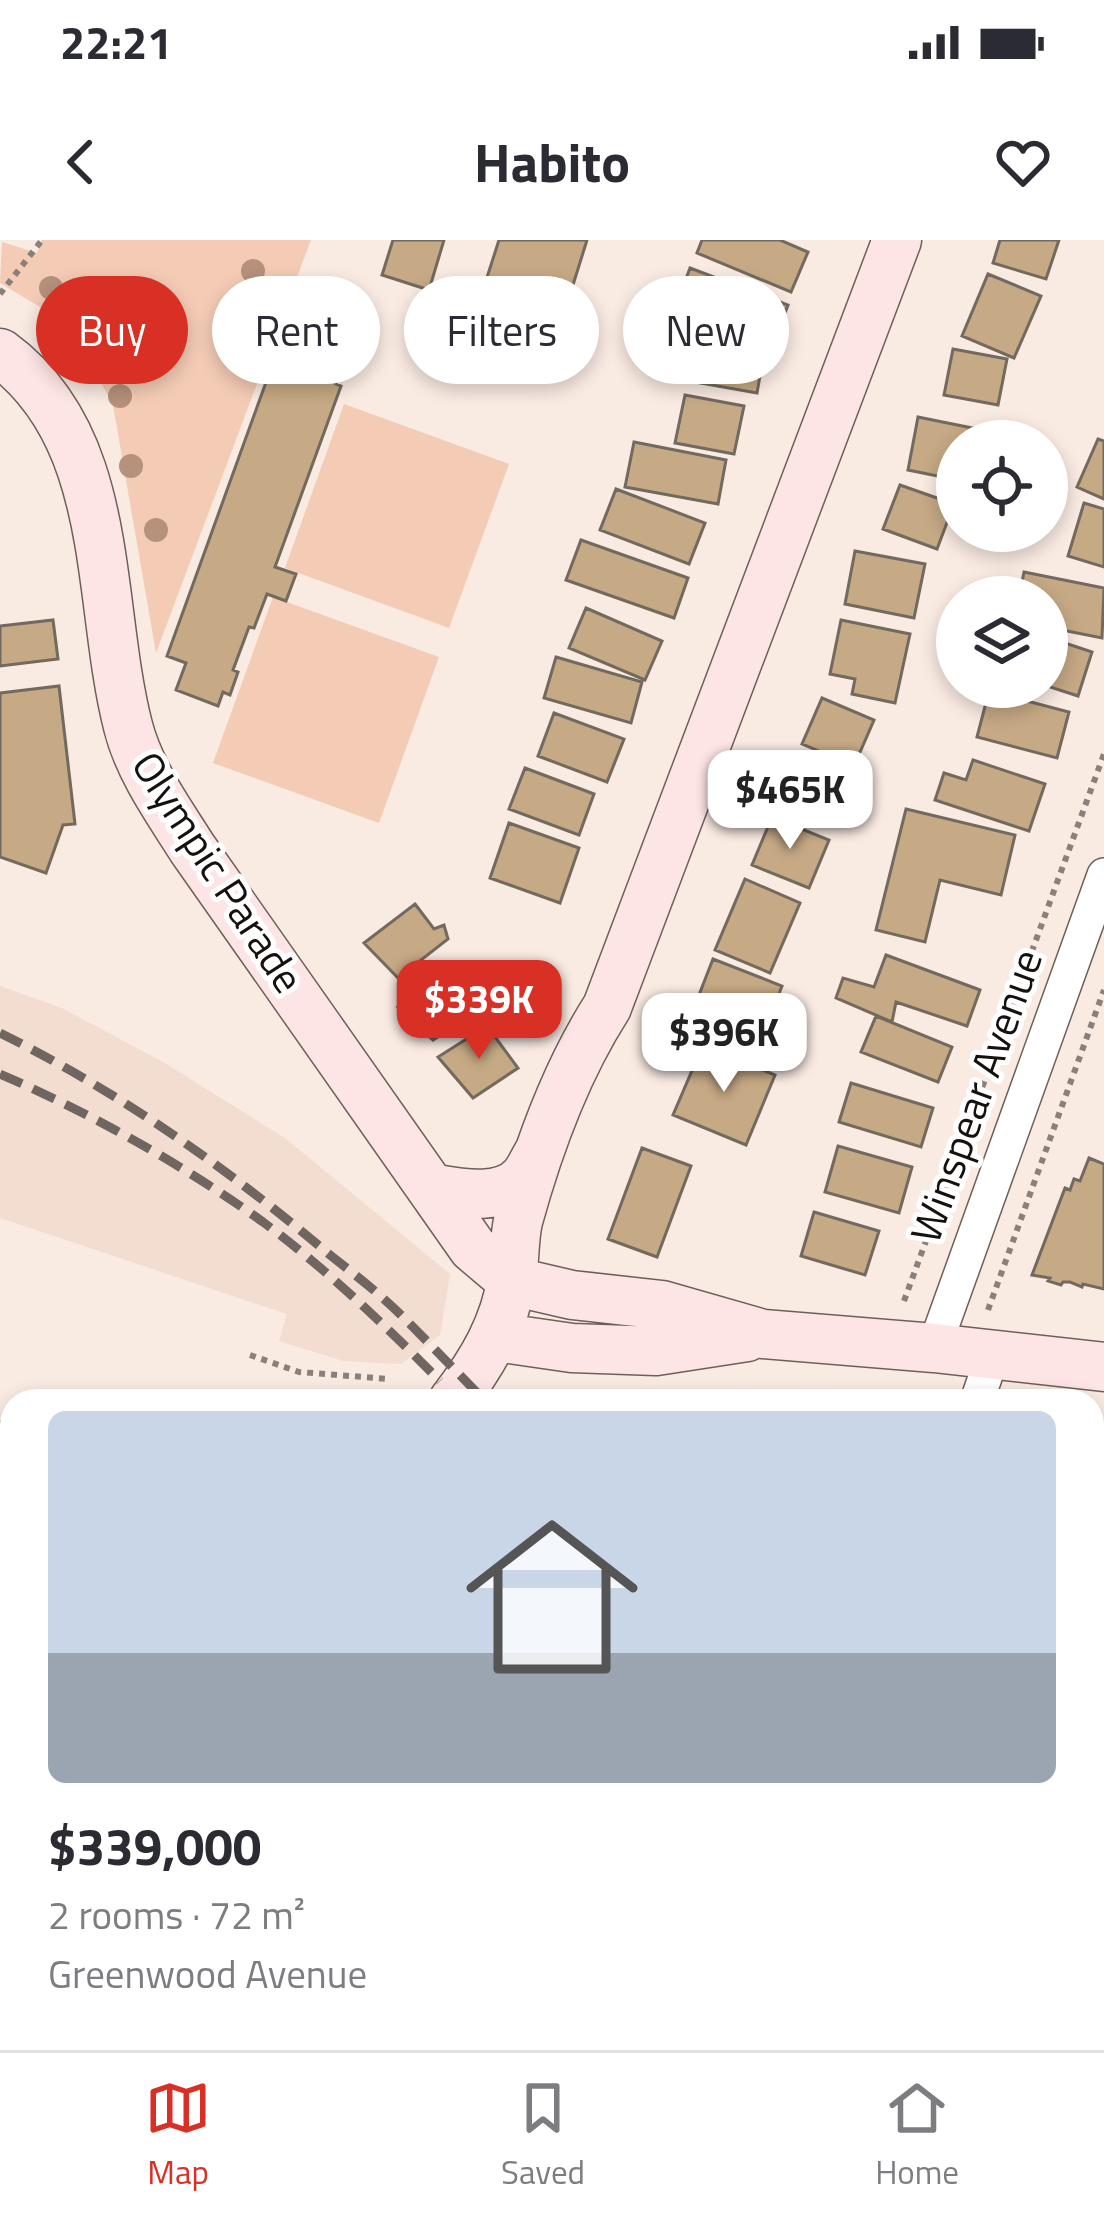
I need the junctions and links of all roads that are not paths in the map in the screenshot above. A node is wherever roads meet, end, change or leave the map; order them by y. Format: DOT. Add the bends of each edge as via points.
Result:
graph roads {
  1 [pos="897,240"];
  2 [pos="0,353"];
  3 [pos="1104,875"];
  4 [pos="607,1007"];
  5 [pos="542,1148"];
  6 [pos="431,1188"];
  7 [pos="512,1281"];
  8 [pos="990,1332"];
  9 [pos="763,1334"];
  10 [pos="496,1337"];
  11 [pos="934,1348"];
  12 [pos="1104,1367"];
  13 [pos="462,1389"];
  14 [pos="978,1389"];
  1 -- 4 [label="main road"];
  2 -- 6 [label="main road, Olympic Parade" via="56,410 75,453 91,501 128,729 155,791"];
  3 -- 11 [label="street, Winspear Avenue"];
  4 -- 5 [label="main road"];
  4 -- 7 [label="main road" via="606,1053 537,1237"];
  5 -- 6 [label="main road" via="522,1180 505,1190"];
  5 -- 7 [label="main road" via="517,1227"];
  6 -- 7 [label="main road, Olympic Parade" via="464,1237"];
  7 -- 9 [label="main road" via="662,1305"];
  7 -- 10 [label="main road"];
  8 -- 11 [label="main road"];
  8 -- 12 [label="main road"];
  8 -- 14 [label="street"];
  9 -- 10 [label="main road" via="656,1351"];
  9 -- 11 [label="main road"];
  10 -- 13 [label="main road"];
}
